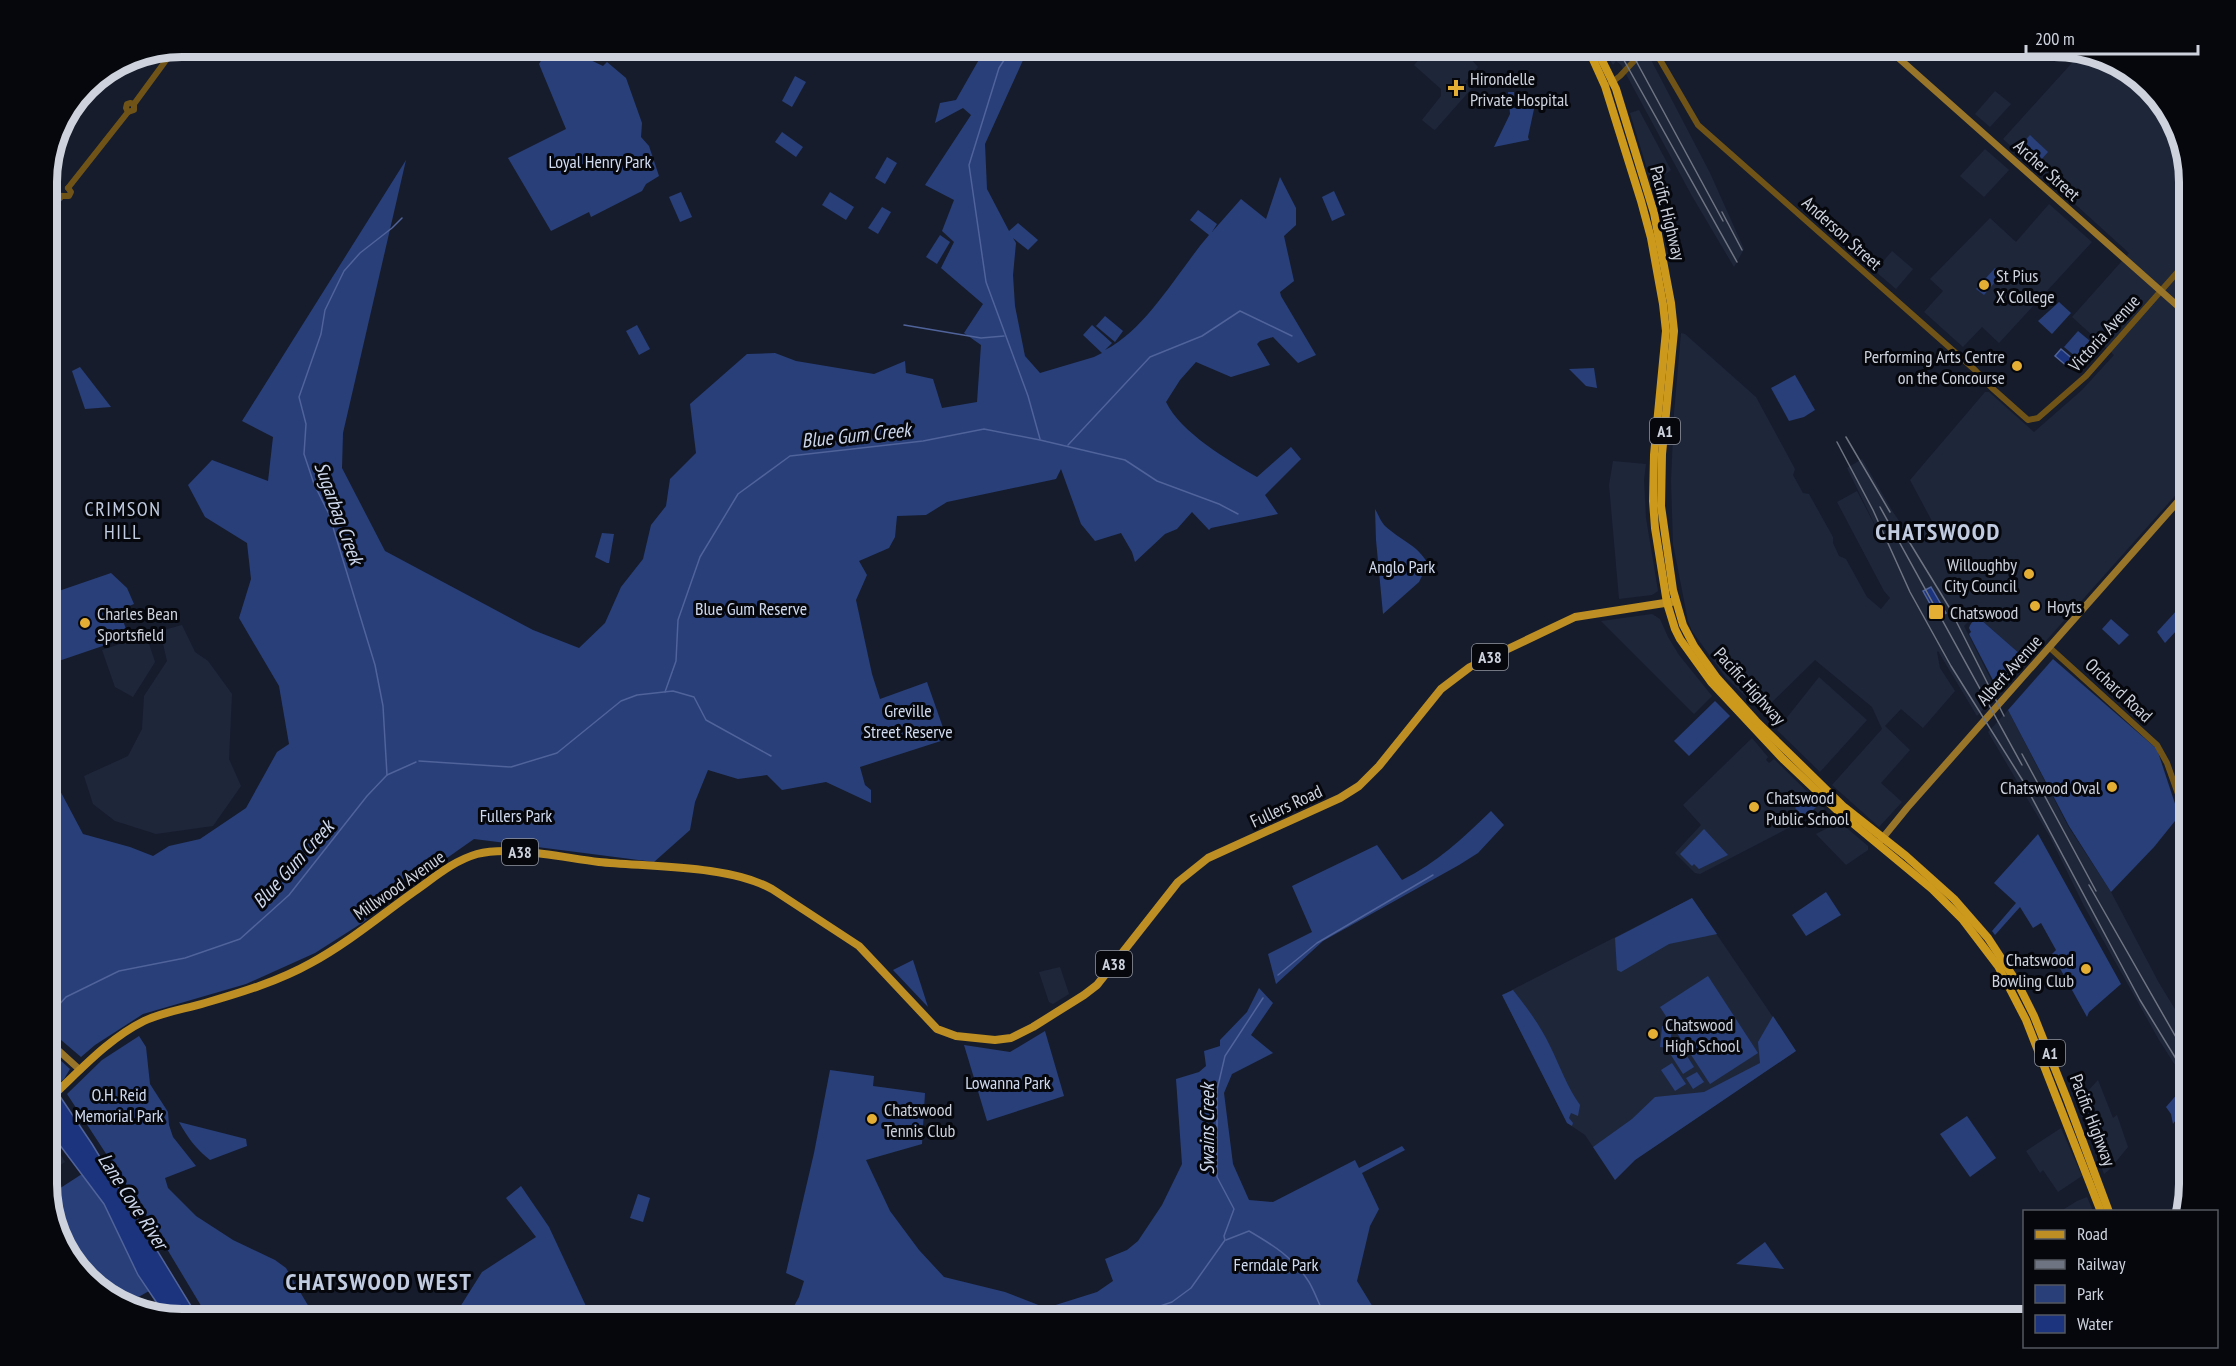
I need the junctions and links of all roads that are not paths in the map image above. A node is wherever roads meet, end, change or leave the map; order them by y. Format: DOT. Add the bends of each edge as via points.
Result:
graph roads {
  1 [pos="1593,57"];
  2 [pos="1599,57"];
  3 [pos="1639,57"];
  4 [pos="1654,57"];
  5 [pos="1897,57"];
  6 [pos="168,58"];
  7 [pos="1609,84"];
  8 [pos="57,201"];
  9 [pos="2179,270"];
  10 [pos="2161,291"];
  11 [pos="2179,307"];
  12 [pos="2034,420"];
  13 [pos="2179,500"];
  14 [pos="1672,602"];
  15 [pos="2049,647"];
  16 [pos="2179,797"];
  17 [pos="1880,841"];
  18 [pos="930,1024"];
  19 [pos="57,1049"];
  20 [pos="80,1070"];
  21 [pos="57,1092"];
  22 [pos="2100,1210"];
  23 [pos="2108,1210"];
  1 -- 7 [label="highway, Pacific Highway / A1"];
  2 -- 7 [label="highway, Pacific Highway / A1"];
  3 -- 7 [label="street"];
  4 -- 12 [label="street, Anderson Street" via="1698,125 2026,418"];
  5 -- 10 [label="main road, Archer Street"];
  6 -- 8 [label="street" via="134,105 127,104 128,112 68,188 62,188"];
  7 -- 14 [label="highway, Pacific Highway / A1" via="1654,213 1673,319 1660,485"];
  9 -- 10 [label="street, Victoria Avenue"];
  10 -- 11 [label="main road, Archer Street"];
  10 -- 12 [label="street, Victoria Avenue" via="2086,376"];
  13 -- 15 [label="main road, Albert Avenue"];
  14 -- 17 [label="highway, Pacific Highway / A1" via="1688,636 1721,683"];
  14 -- 18 [label="main road, Fullers Road / A38" via="1575,617 1463,671 1441,689 1359,786 1190,870 1091,991 1023,1033 1003,1040 983,1040 944,1033"];
  15 -- 16 [label="street, Orchard Road" via="2157,745"];
  15 -- 17 [label="main road, Albert Avenue"];
  17 -- 22 [label="highway, Pacific Highway / A1" via="1955,912 1998,966 2036,1041"];
  17 -- 23 [label="highway, Pacific Highway / A1" via="1970,915 2018,984 2049,1052"];
  18 -- 20 [label="main road, Millwood Avenue / A38" via="859,946 763,884 700,870 500,851 476,854 449,867 310,964 242,992 139,1024 111,1042"];
  19 -- 20 [label="main road"];
  20 -- 21 [label="main road, A38"];
}
